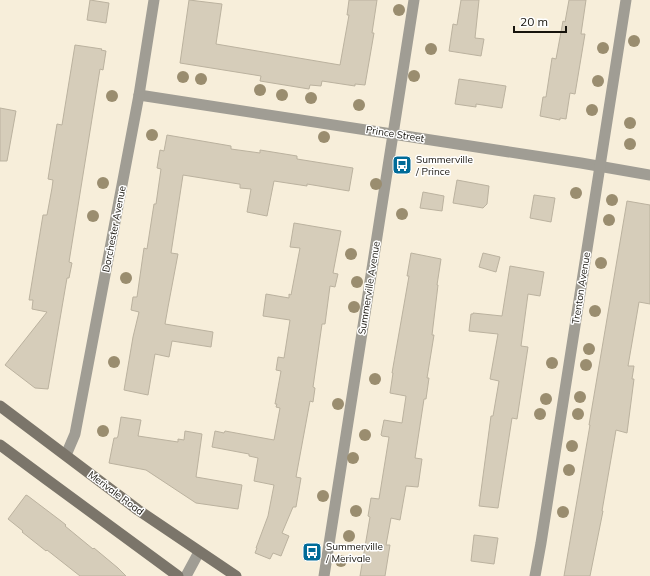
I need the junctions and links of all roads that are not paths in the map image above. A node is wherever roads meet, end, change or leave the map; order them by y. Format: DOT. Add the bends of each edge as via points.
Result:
graph roads {
  1 [pos="154,0"];
  2 [pos="414,0"];
  3 [pos="626,0"];
  4 [pos="139,95"];
  5 [pos="393,134"];
  6 [pos="600,166"];
  7 [pos="650,175"];
  8 [pos="0,406"];
  9 [pos="0,445"];
  10 [pos="66,455"];
  11 [pos="199,552"];
  12 [pos="178,576"];
  13 [pos="186,576"];
  14 [pos="236,576"];
  15 [pos="324,576"];
  16 [pos="535,576"];
  1 -- 4 [label="street, Dorchester Avenue"];
  2 -- 5 [label="street, Summerville Avenue"];
  3 -- 6 [label="street, Trenton Avenue"];
  4 -- 5 [label="street, Prince Street"];
  4 -- 10 [label="street, Dorchester Avenue" via="75,434"];
  5 -- 6 [label="street, Prince Street"];
  5 -- 15 [label="street, Summerville Avenue"];
  6 -- 7 [label="street, Prince Street"];
  6 -- 16 [label="street, Trenton Avenue"];
  8 -- 10 [label="main road, Merivale Road"];
  9 -- 12 [label="main road"];
  10 -- 11 [label="main road, Merivale Road" via="138,510"];
  11 -- 13 [label="street"];
  11 -- 14 [label="main road, Merivale Road"];
}
